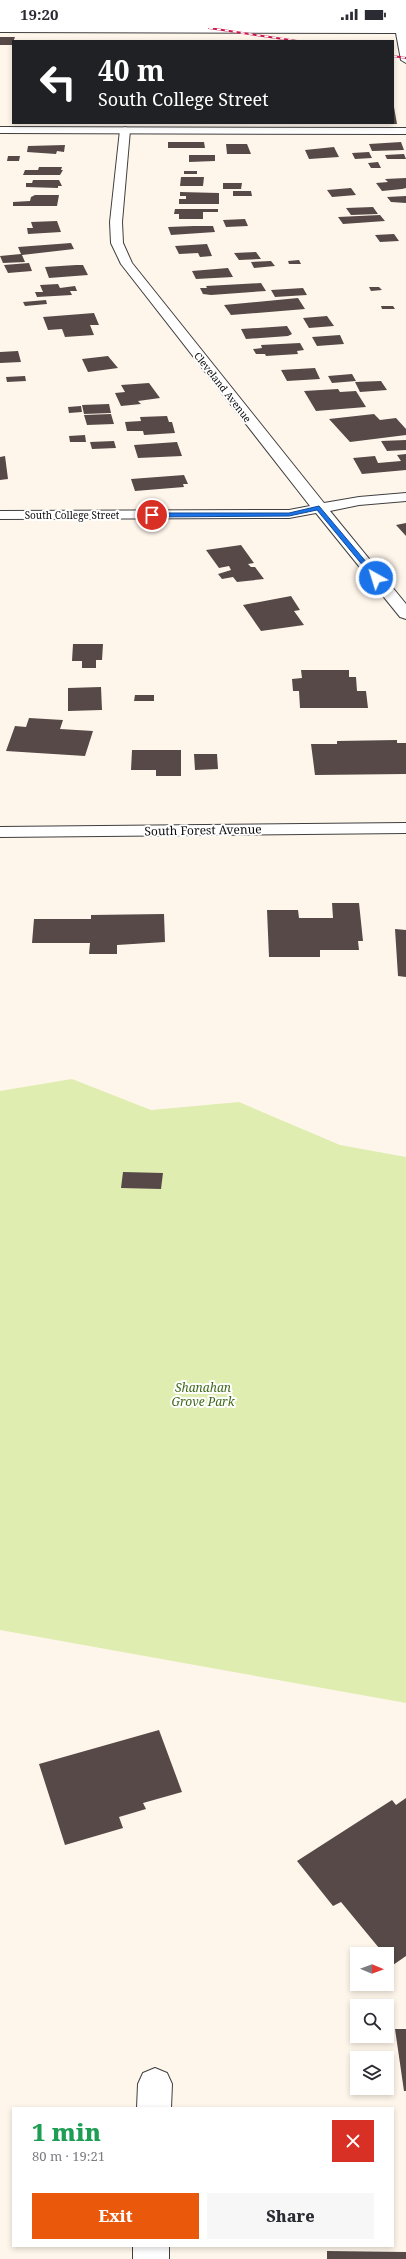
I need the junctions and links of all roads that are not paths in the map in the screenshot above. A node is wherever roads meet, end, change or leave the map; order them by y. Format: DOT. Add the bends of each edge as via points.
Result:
graph roads {
  1 [pos="0,29"];
  2 [pos="168,29"];
  3 [pos="402,29"];
  4 [pos="406,60"];
  5 [pos="0,130"];
  6 [pos="125,130"];
  7 [pos="406,131"];
  8 [pos="406,497"];
  9 [pos="319,507"];
  10 [pos="0,515"];
  11 [pos="406,614"];
  12 [pos="406,828"];
  13 [pos="0,832"];
  14 [pos="151,2247"];
  15 [pos="151,2259"];
  1 -- 2 [label="street"];
  2 -- 3 [label="street"];
  3 -- 4 [label="street"];
  5 -- 6 [label="street"];
  6 -- 7 [label="street"];
  6 -- 9 [label="street, Cleveland Avenue" via="116,222 117,243 127,264"];
  8 -- 9 [label="street, South College Street"];
  9 -- 10 [label="street, South College Street" via="289,514"];
  9 -- 11 [label="street, Cleveland Avenue"];
  12 -- 13 [label="street, South Forest Avenue"];
  14 -- 15 [label="street"];
}
